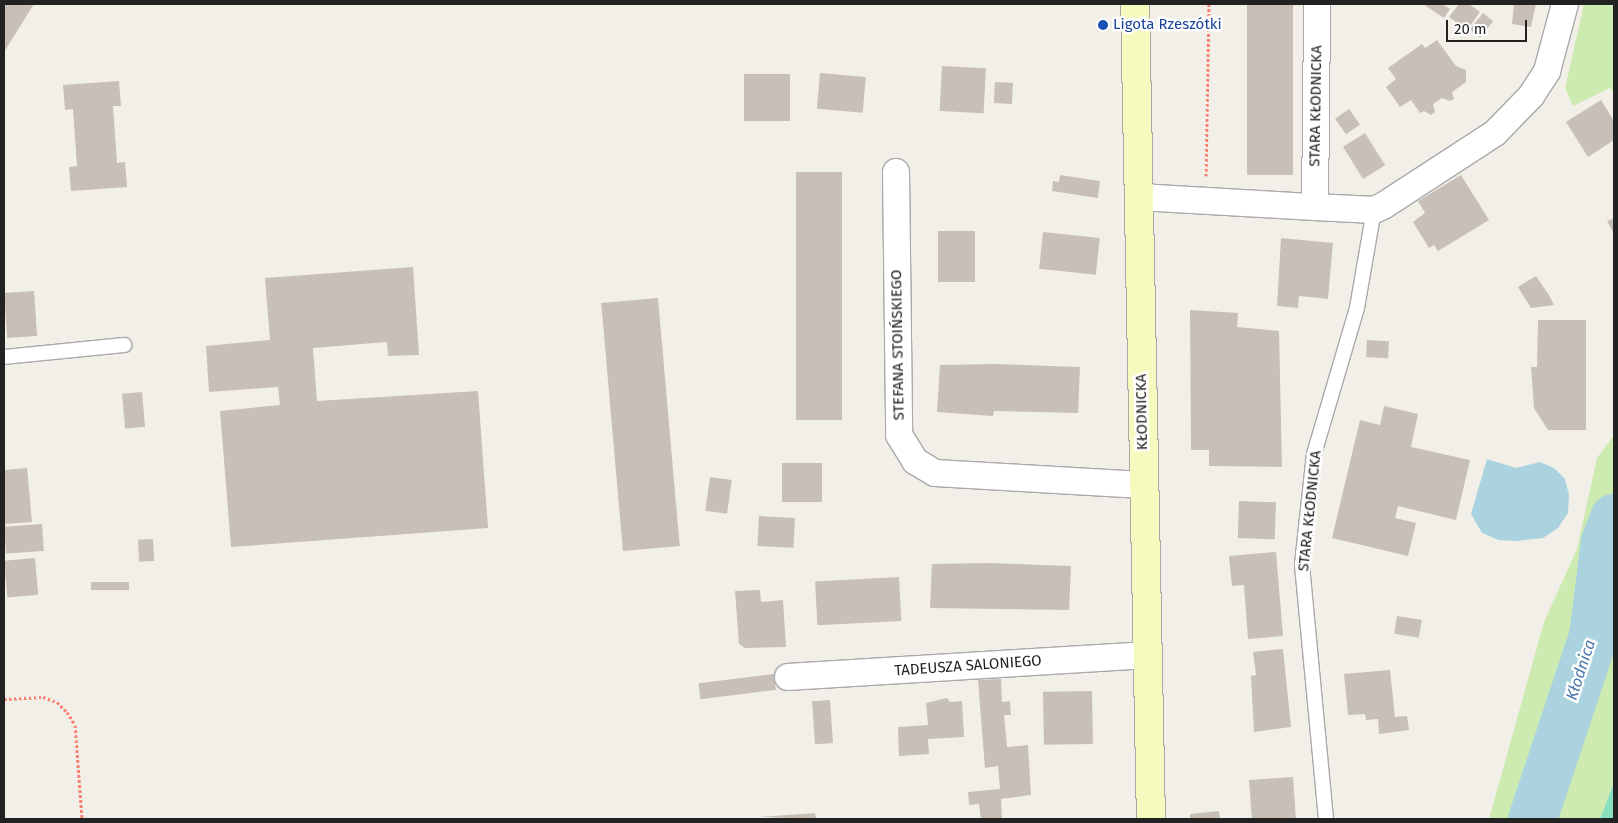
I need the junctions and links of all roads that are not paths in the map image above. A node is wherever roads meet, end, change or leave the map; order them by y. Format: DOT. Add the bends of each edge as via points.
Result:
graph roads {
  1 [pos="1135,4"];
  2 [pos="1317,4"];
  3 [pos="1565,4"];
  4 [pos="896,172"];
  5 [pos="1139,197"];
  6 [pos="1315,207"];
  7 [pos="1374,210"];
  8 [pos="124,345"];
  9 [pos="4,357"];
  10 [pos="1143,485"];
  11 [pos="1147,654"];
  12 [pos="788,677"];
  13 [pos="1151,819"];
  14 [pos="1326,819"];
  1 -- 5 [label="street, KŁODNICKA"];
  2 -- 6 [label="street, STARA KŁODNICKA"];
  3 -- 7 [label="street" via="1547,71 1531,96 1495,133"];
  4 -- 10 [label="street, STEFANA STOIŃSKIEGO" via="900,435 915,461 935,473"];
  5 -- 6 [label="street"];
  5 -- 10 [label="street, KŁODNICKA"];
  6 -- 7 [label="street"];
  7 -- 14 [label="lane, STARA KŁODNICKA" via="1358,308 1314,454 1302,564"];
  8 -- 9 [label="lane"];
  10 -- 11 [label="street, KŁODNICKA"];
  11 -- 12 [label="street, TADEUSZA SALONIEGO"];
  11 -- 13 [label="street, KŁODNICKA"];
}
